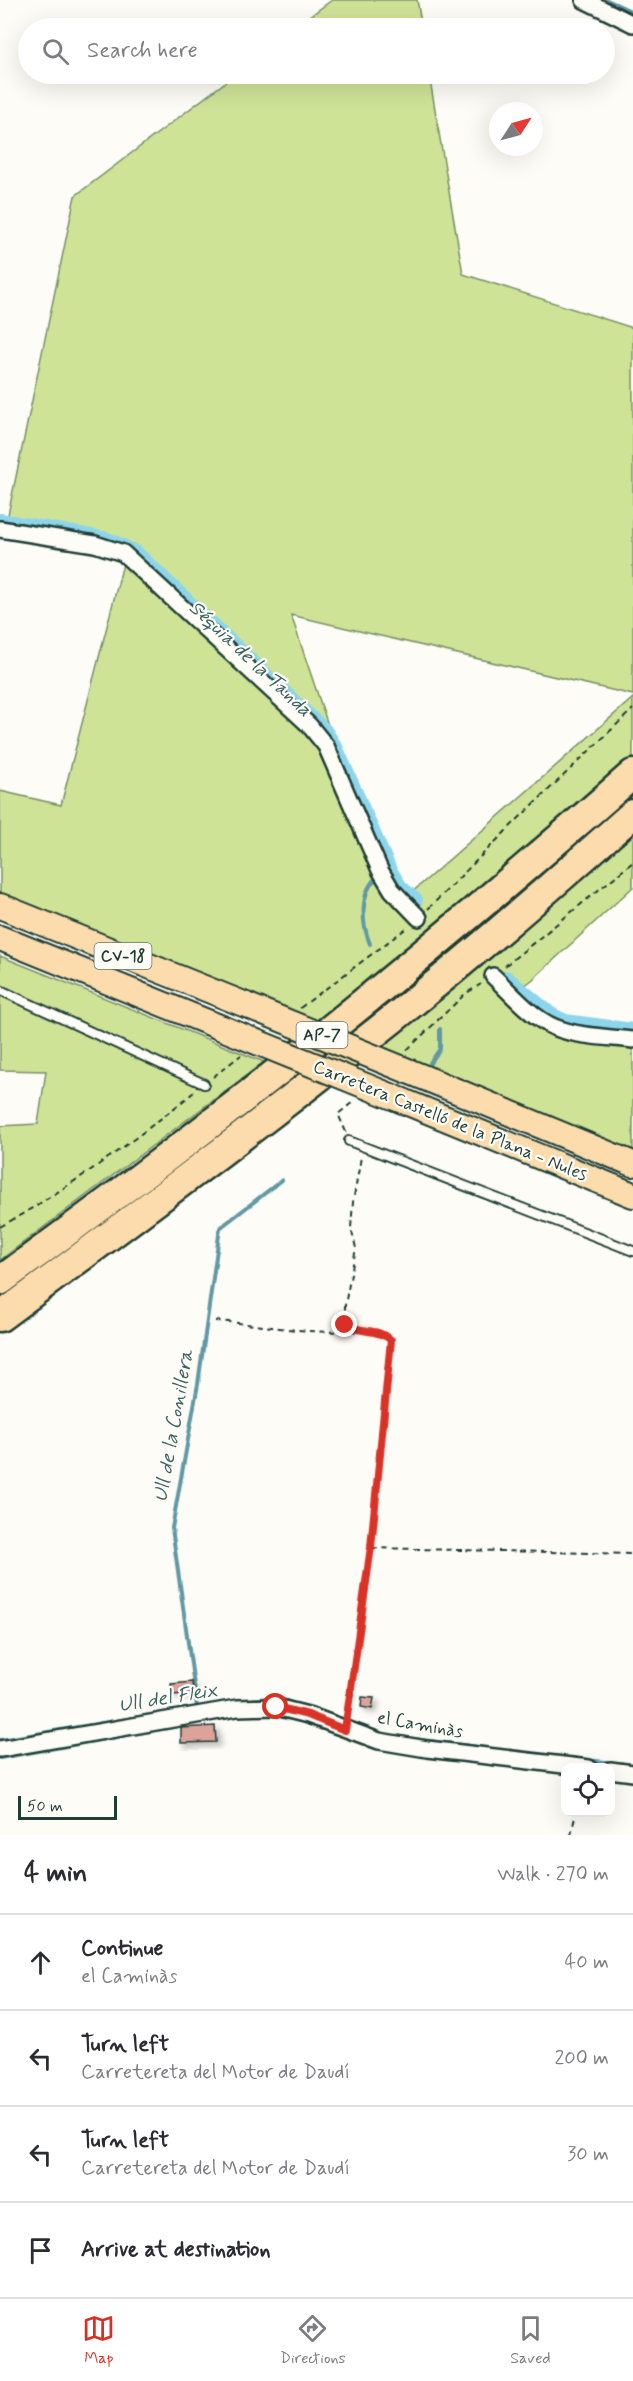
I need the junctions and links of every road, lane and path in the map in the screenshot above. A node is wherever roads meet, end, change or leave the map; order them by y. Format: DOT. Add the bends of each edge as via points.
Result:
graph roads {
  1 [pos="584,0"];
  2 [pos="633,24"];
  3 [pos="0,529"];
  4 [pos="633,709"];
  5 [pos="633,774"];
  6 [pos="633,814"];
  7 [pos="633,862"];
  8 [pos="0,906"];
  9 [pos="419,918"];
  10 [pos="0,938"];
  11 [pos="493,976"];
  12 [pos="0,990"];
  13 [pos="292,1014"];
  14 [pos="633,1040"];
  15 [pos="248,1049"];
  16 [pos="204,1084"];
  17 [pos="349,1140"];
  18 [pos="363,1146"];
  19 [pos="633,1164"];
  20 [pos="633,1195"];
  21 [pos="0,1227"];
  22 [pos="633,1251"];
  23 [pos="0,1281"];
  24 [pos="0,1317"];
  25 [pos="215,1321"];
  26 [pos="356,1331"];
  27 [pos="371,1547"];
  28 [pos="633,1554"];
  29 [pos="345,1730"];
  30 [pos="0,1749"];
  31 [pos="561,1764"];
  32 [pos="615,1771"];
  33 [pos="633,1773"];
  34 [pos="575,1817"];
  35 [pos="571,1835"];
  1 -- 2 [label="street"];
  3 -- 9 [label="street" via="95,544 123,553 300,717 326,746 380,870 392,890"];
  4 -- 9 [label="path"];
  5 -- 23 [label="highway, AP-7" via="511,882 348,1015 197,1135"];
  6 -- 24 [label="highway, AP-7" via="527,908 367,1039"];
  7 -- 11 [label="path"];
  8 -- 19 [label="main road, Carretera Castelló de la Plana - Nules / CV-18, bridge"];
  9 -- 13 [label="path"];
  10 -- 20 [label="main road, Carretera Castelló de la Plana - Nules / CV-18, bridge"];
  11 -- 14 [label="street" via="553,1027"];
  12 -- 16 [label="lane"];
  15 -- 16 [label="path"];
  16 -- 21 [label="path" via="128,1145"];
  17 -- 18 [label="lane"];
  18 -- 22 [label="lane"];
  18 -- 26 [label="path" via="351,1228 356,1248 345,1305 345,1325"];
  25 -- 26 [label="path" via="295,1331"];
  26 -- 27 [label="path" via="382,1332 391,1340"];
  27 -- 28 [label="path"];
  27 -- 29 [label="path"];
  29 -- 30 [label="street, el Caminàs" via="276,1707 237,1708"];
  29 -- 31 [label="street, el Caminàs" via="379,1741 427,1749"];
  32 -- 33 [label="street"];
  34 -- 35 [label="path"];
}
